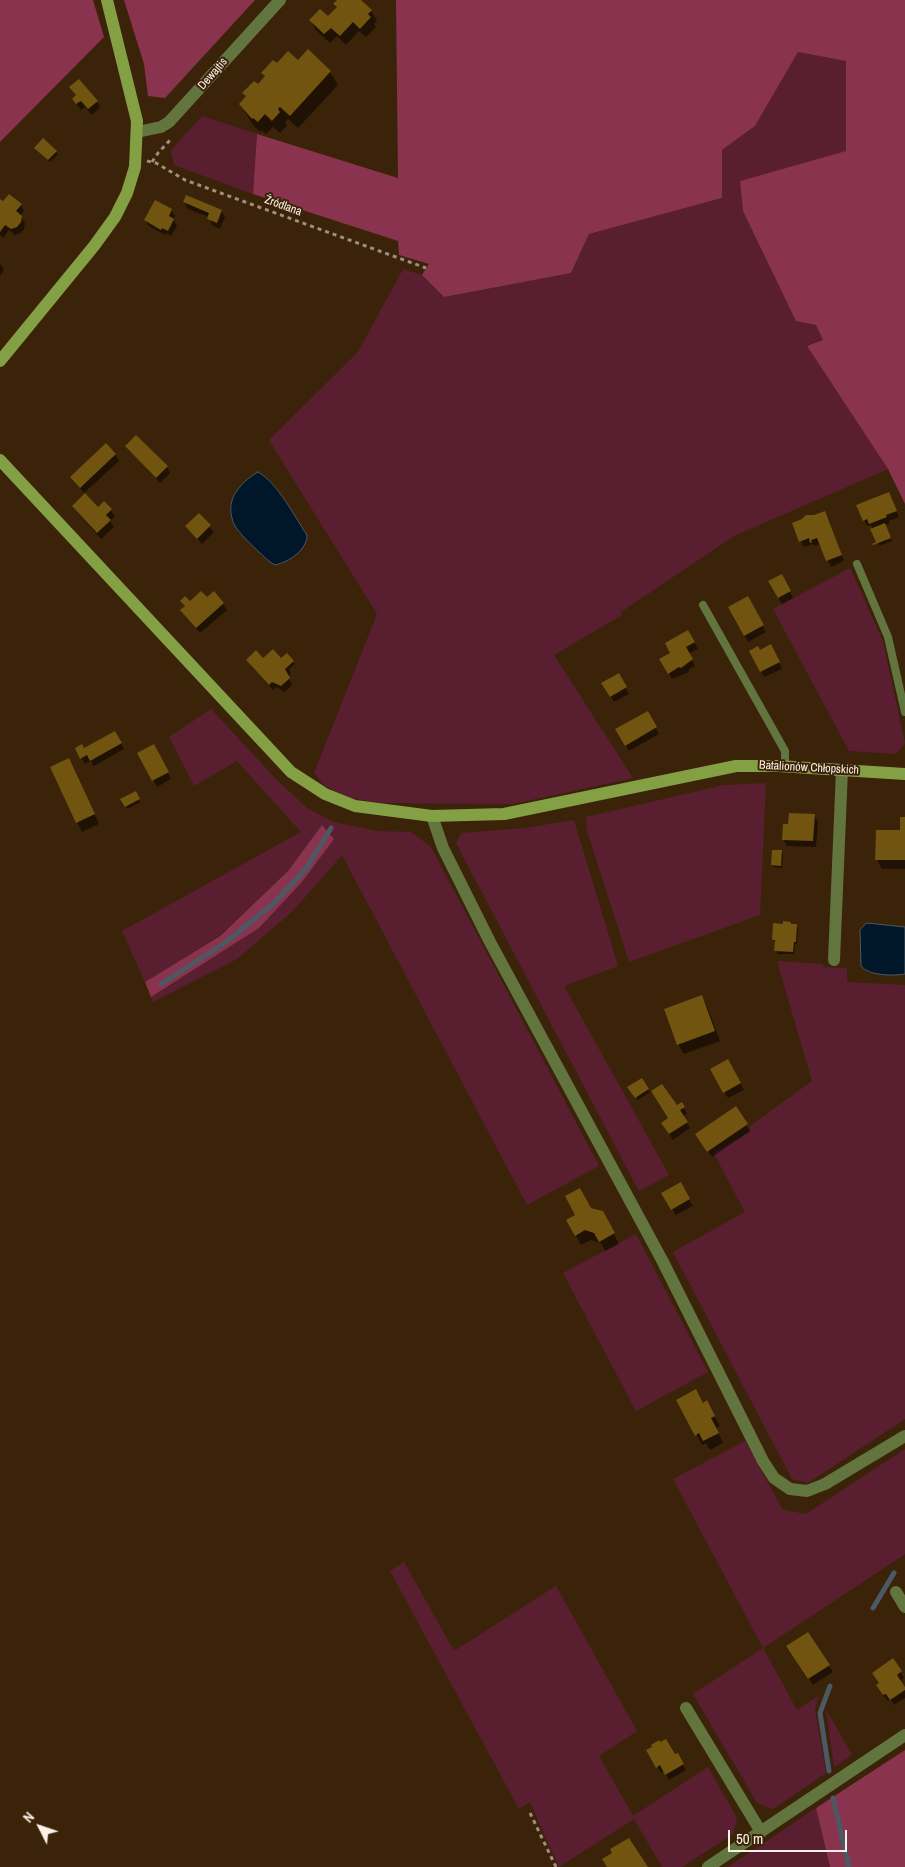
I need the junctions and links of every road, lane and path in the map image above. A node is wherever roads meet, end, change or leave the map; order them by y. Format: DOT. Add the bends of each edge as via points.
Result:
graph roads {
  1 [pos="107,0"];
  2 [pos="280,0"];
  3 [pos="137,132"];
  4 [pos="176,134"];
  5 [pos="136,160"];
  6 [pos="152,162"];
  7 [pos="426,268"];
  8 [pos="0,361"];
  9 [pos="0,460"];
  10 [pos="857,564"];
  11 [pos="703,604"];
  12 [pos="905,712"];
  13 [pos="785,766"];
  14 [pos="842,770"];
  15 [pos="905,774"];
  16 [pos="432,816"];
  17 [pos="834,960"];
  18 [pos="905,1436"];
  19 [pos="896,1592"];
  20 [pos="905,1607"];
  21 [pos="686,1708"];
  22 [pos="905,1735"];
  23 [pos="530,1813"];
  24 [pos="761,1832"];
  25 [pos="556,1867"];
  26 [pos="708,1867"];
  1 -- 3 [label="street"];
  2 -- 3 [label="street, Dewajtis" via="169,122"];
  3 -- 5 [label="street"];
  4 -- 6 [label="path"];
  5 -- 6 [label="path, Źródlana"];
  5 -- 8 [label="street" via="127,193 115,217"];
  6 -- 7 [label="path, Źródlana" via="185,180"];
  9 -- 16 [label="street, Batalionów Chłopskich" via="292,772 325,794 355,806"];
  10 -- 12 [label="lane" via="888,637"];
  11 -- 13 [label="lane" via="785,751"];
  13 -- 14 [label="street, Batalionów Chłopskich"];
  13 -- 16 [label="street, Batalionów Chłopskich" via="756,765 714,770 504,814"];
  14 -- 15 [label="street, Batalionów Chłopskich"];
  14 -- 17 [label="street"];
  16 -- 18 [label="street" via="443,848 490,942 662,1260 774,1478 790,1489 807,1491 825,1484"];
  19 -- 20 [label="street"];
  21 -- 24 [label="street"];
  22 -- 24 [label="street"];
  23 -- 25 [label="path"];
  24 -- 26 [label="street"];
}
